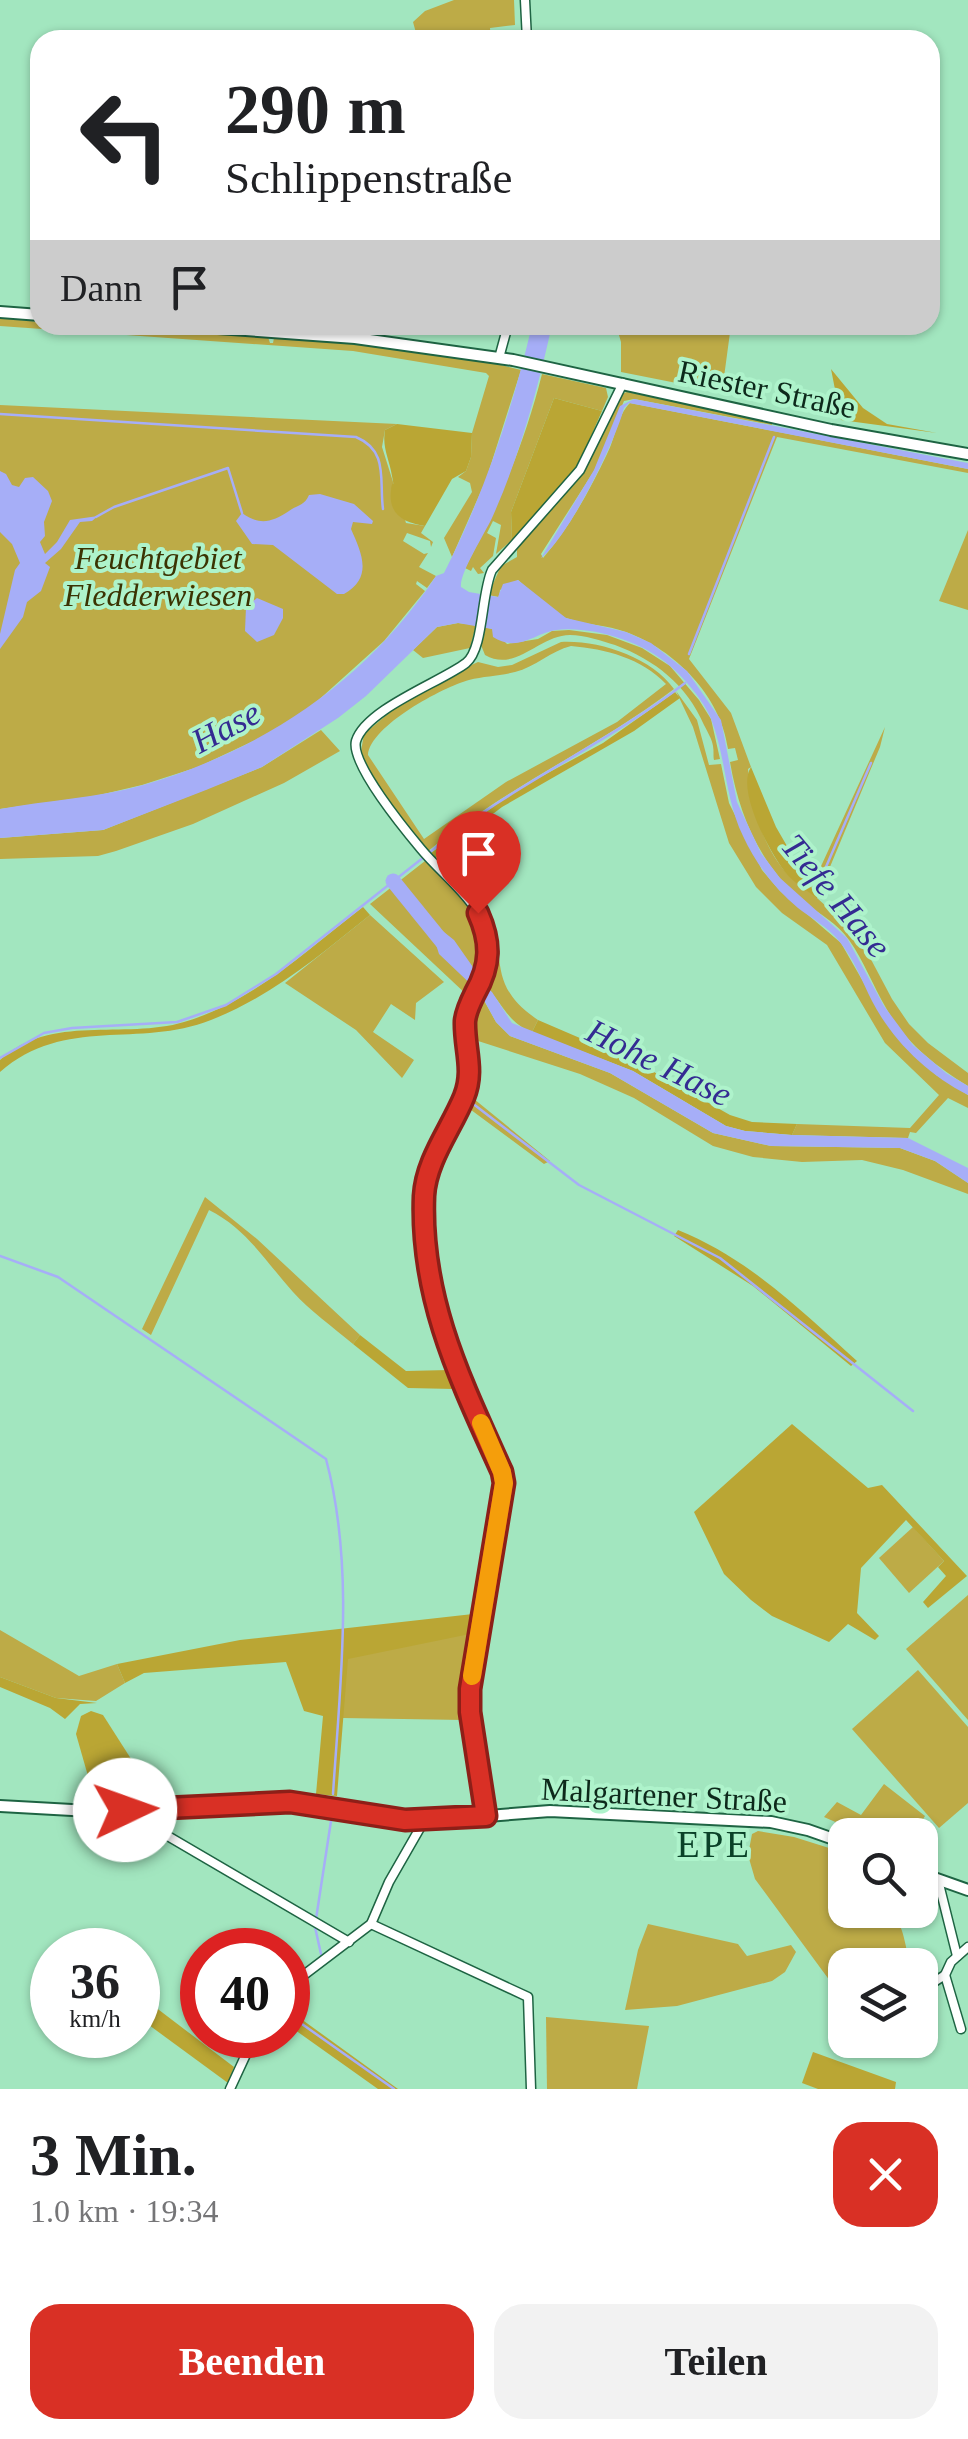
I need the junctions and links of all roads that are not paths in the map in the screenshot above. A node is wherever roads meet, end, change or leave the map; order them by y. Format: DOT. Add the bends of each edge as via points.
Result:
graph roads {
  1 [pos="525,0"];
  2 [pos="526,30"];
  3 [pos="0,312"];
  4 [pos="30,314"];
  5 [pos="313,335"];
  6 [pos="505,335"];
  7 [pos="499,358"];
  8 [pos="622,383"];
  9 [pos="968,454"];
  10 [pos="0,1806"];
  11 [pos="125,1810"];
  12 [pos="486,1816"];
  13 [pos="424,1821"];
  14 [pos="828,1837"];
  15 [pos="938,1880"];
  16 [pos="968,1890"];
  17 [pos="371,1924"];
  18 [pos="349,1942"];
  19 [pos="968,1947"];
  20 [pos="956,1956"];
  21 [pos="310,1970"];
  22 [pos="944,1975"];
  23 [pos="938,1979"];
  24 [pos="961,2029"];
  25 [pos="244,2058"];
  26 [pos="230,2089"];
  27 [pos="531,2089"];
  1 -- 2 [label="street"];
  3 -- 4 [label="street"];
  5 -- 7 [label="street, Riester Straße"];
  6 -- 7 [label="street"];
  7 -- 8 [label="street, Riester Straße"];
  8 -- 9 [label="street, Riester Straße"];
  8 -- 12 [label="street" via="580,470 498,560 485,589 474,654 410,692 360,734 356,746 362,768 421,849 469,900 484,927 489,960 465,1022 470,1078 426,1181 424,1244 440,1324 504,1483 470,1689"];
  10 -- 11 [label="street, Malgartener Straße"];
  11 -- 13 [label="street, Malgartener Straße" via="290,1802"];
  11 -- 18 [label="street"];
  12 -- 13 [label="street, Malgartener Straße"];
  12 -- 14 [label="street, Malgartener Straße" via="550,1811 771,1822"];
  13 -- 17 [label="street"];
  15 -- 16 [label="street"];
  15 -- 20 [label="street"];
  17 -- 18 [label="street"];
  17 -- 27 [label="street" via="528,1996"];
  18 -- 21 [label="street"];
  19 -- 20 [label="street"];
  20 -- 22 [label="street"];
  22 -- 23 [label="street"];
  22 -- 24 [label="street"];
  25 -- 26 [label="street"];
}
